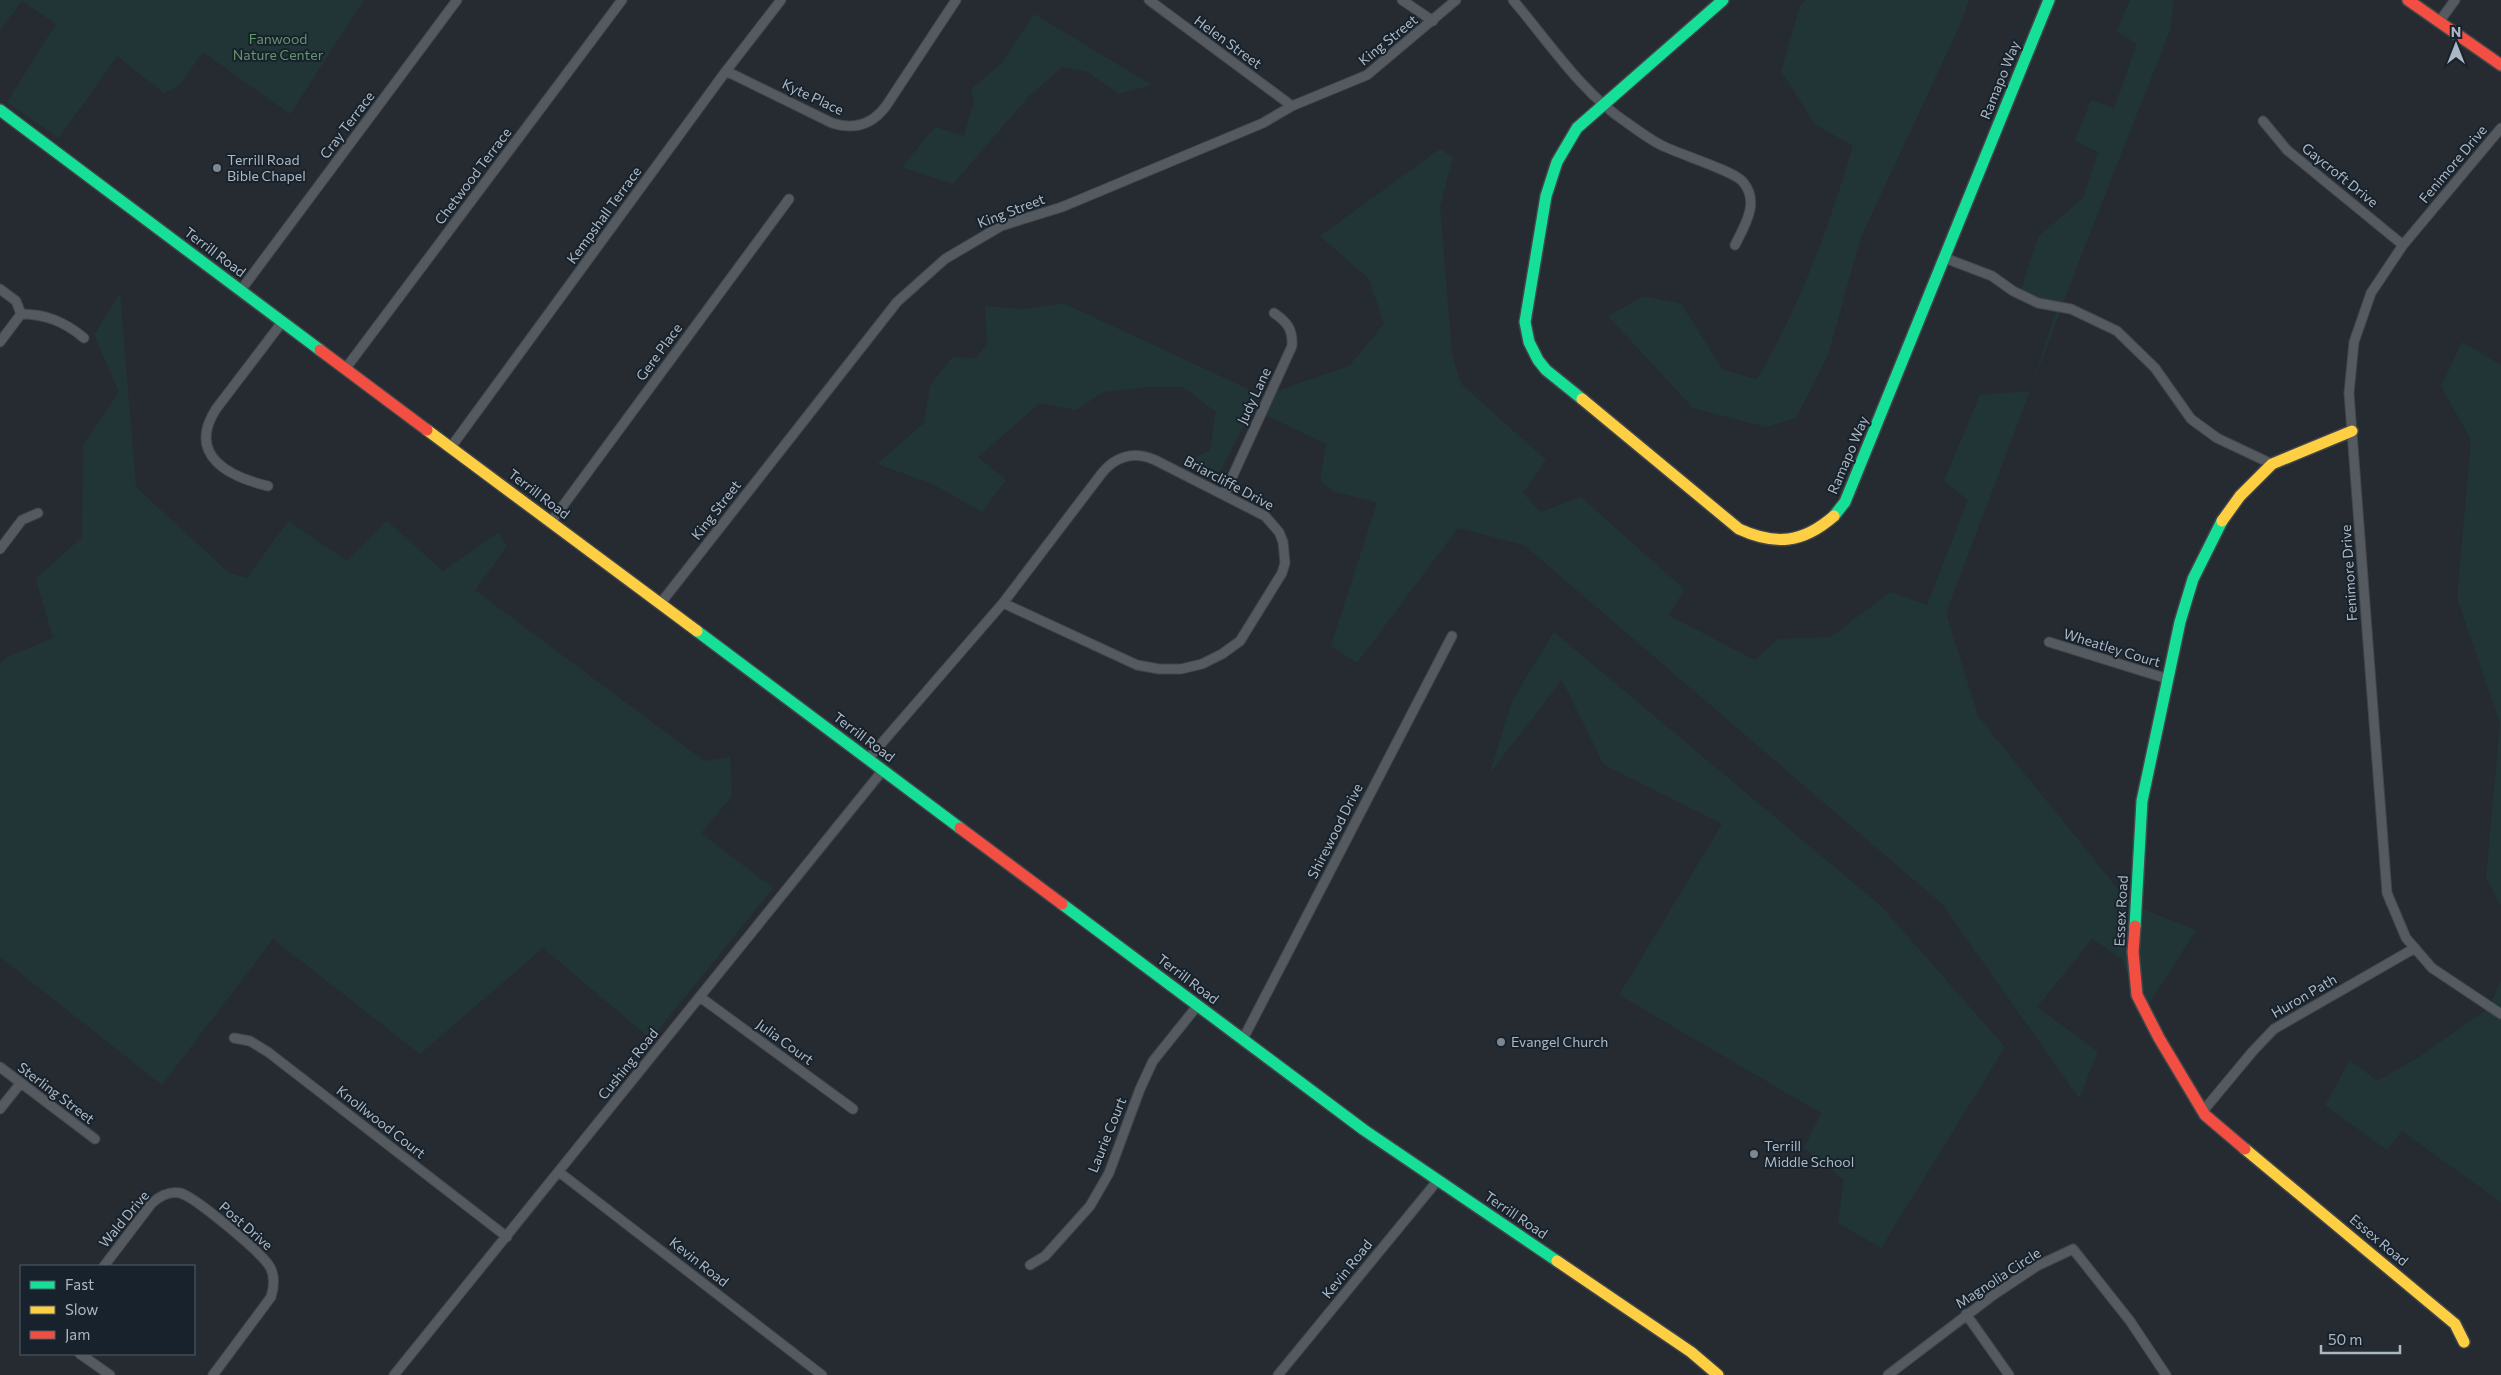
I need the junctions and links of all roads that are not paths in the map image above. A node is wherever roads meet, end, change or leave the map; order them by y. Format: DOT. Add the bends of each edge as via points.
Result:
graph roads {
  1 [pos="457,0"];
  2 [pos="622,0"];
  3 [pos="781,0"];
  4 [pos="956,0"];
  5 [pos="1149,0"];
  6 [pos="1402,0"];
  7 [pos="1456,0"];
  8 [pos="1514,0"];
  9 [pos="1722,0"];
  10 [pos="2049,0"];
  11 [pos="2408,0"];
  12 [pos="2455,0"];
  13 [pos="1433,21"];
  14 [pos="2439,22"];
  15 [pos="2501,64"];
  16 [pos="726,71"];
  17 [pos="1292,106"];
  18 [pos="1602,106"];
  19 [pos="0,110"];
  20 [pos="2263,121"];
  21 [pos="2501,128"];
  22 [pos="789,199"];
  23 [pos="1735,245"];
  24 [pos="2404,245"];
  25 [pos="1945,258"];
  26 [pos="0,289"];
  27 [pos="241,290"];
  28 [pos="1274,313"];
  29 [pos="21,314"];
  30 [pos="283,322"];
  31 [pos="84,338"];
  32 [pos="0,342"];
  33 [pos="346,368"];
  34 [pos="2352,431"];
  35 [pos="452,447"];
  36 [pos="2272,464"];
  37 [pos="268,486"];
  38 [pos="1224,495"];
  39 [pos="38,513"];
  40 [pos="551,522"];
  41 [pos="0,549"];
  42 [pos="1003,603"];
  43 [pos="660,604"];
  44 [pos="1452,636"];
  45 [pos="2049,642"];
  46 [pos="2168,679"];
  47 [pos="868,759"];
  48 [pos="883,770"];
  49 [pos="2415,948"];
  50 [pos="700,997"];
  51 [pos="1198,1005"];
  52 [pos="2501,1014"];
  53 [pos="234,1038"];
  54 [pos="1243,1039"];
  55 [pos="0,1067"];
  56 [pos="20,1084"];
  57 [pos="853,1109"];
  58 [pos="0,1110"];
  59 [pos="2203,1111"];
  60 [pos="94,1139"];
  61 [pos="559,1172"];
  62 [pos="1438,1180"];
  63 [pos="196,1201"];
  64 [pos="507,1237"];
  65 [pos="105,1265"];
  66 [pos="1030,1265"];
  67 [pos="1966,1314"];
  68 [pos="2464,1342"];
  69 [pos="81,1355"];
  70 [pos="110,1375"];
  71 [pos="214,1375"];
  72 [pos="394,1375"];
  73 [pos="822,1375"];
  74 [pos="1278,1375"];
  75 [pos="1718,1375"];
  76 [pos="1888,1375"];
  77 [pos="2009,1375"];
  78 [pos="2166,1375"];
  1 -- 27 [label="street, Cray Terrace"];
  2 -- 33 [label="street, Chetwood Terrace"];
  3 -- 16 [label="street, Kempshall Terrace"];
  4 -- 16 [label="street, Kyte Place" via="886,106 866,123 841,126"];
  5 -- 17 [label="street, Helen Street"];
  6 -- 13 [label="street"];
  7 -- 13 [label="street, King Street"];
  8 -- 18 [label="street"];
  9 -- 18 [label="street, Ramapo Way"];
  10 -- 25 [label="street, Ramapo Way"];
  11 -- 14 [label="street"];
  12 -- 14 [label="street"];
  13 -- 17 [label="street, King Street" via="1367,75"];
  14 -- 15 [label="street"];
  16 -- 35 [label="street, Kempshall Terrace"];
  17 -- 43 [label="street, King Street" via="1263,122 1071,203 1000,226 945,259 896,302"];
  18 -- 23 [label="street" via="1660,145 1742,180 1750,196 1751,207"];
  18 -- 25 [label="street, Ramapo Way" via="1577,128 1551,174 1526,307 1530,345 1546,370 1746,533 1768,540 1798,539 1812,534 1836,515"];
  19 -- 27 [label="street, Terrill Road"];
  20 -- 24 [label="street, Gaycroft Drive" via="2287,150"];
  21 -- 24 [label="street, Fenimore Drive"];
  22 -- 40 [label="street, Gere Place"];
  24 -- 34 [label="street, Fenimore Drive" via="2371,293 2354,342 2349,394"];
  25 -- 36 [label="street" via="1992,276 2038,303 2071,309 2118,331 2155,368 2191,419 2217,438"];
  26 -- 29 [label="street" via="16,301"];
  27 -- 30 [label="street, Terrill Road"];
  28 -- 38 [label="street, Judy Lane" via="1290,328 1292,346"];
  29 -- 31 [label="street" via="62,322"];
  29 -- 32 [label="street"];
  30 -- 33 [label="street, Terrill Road"];
  30 -- 37 [label="street" via="216,409 207,433 209,451 219,465 242,480"];
  33 -- 35 [label="street, Terrill Road"];
  34 -- 36 [label="street, Essex Road"];
  34 -- 49 [label="street, Fenimore Drive" via="2387,893 2406,938"];
  35 -- 40 [label="street, Terrill Road"];
  36 -- 46 [label="street, Essex Road" via="2240,496 2217,528 2193,579"];
  38 -- 42 [label="street, Briarcliffe Drive" via="1147,456 1122,457 1102,473"];
  38 -- 42 [label="street, Briarcliffe Drive" via="1273,523 1283,542 1284,563 1276,584 1240,640 1212,660 1181,669 1137,665"];
  39 -- 41 [label="street" via="22,520"];
  40 -- 43 [label="street, Terrill Road"];
  42 -- 47 [label="street, Briarcliffe Drive"];
  43 -- 47 [label="street, Terrill Road"];
  44 -- 54 [label="street, Shirewood Drive"];
  45 -- 46 [label="street, Wheatley Court"];
  46 -- 59 [label="street, Essex Road" via="2142,801 2133,952 2137,995 2158,1038"];
  47 -- 48 [label="street, Terrill Road"];
  48 -- 50 [label="street, Cushing Road"];
  48 -- 51 [label="street, Terrill Road"];
  49 -- 52 [label="street, Fenimore Drive" via="2432,968"];
  49 -- 59 [label="street, Huron Path" via="2274,1029"];
  50 -- 57 [label="street, Julia Court"];
  50 -- 61 [label="street, Cushing Road"];
  51 -- 54 [label="street, Terrill Road"];
  51 -- 66 [label="street, Laurie Court" via="1153,1062 1109,1173 1090,1206 1045,1256"];
  53 -- 64 [label="street, Knollwood Court" via="250,1041 268,1052"];
  54 -- 62 [label="street, Terrill Road" via="1364,1130"];
  55 -- 56 [label="street, Sterling Street"];
  56 -- 58 [label="street"];
  56 -- 60 [label="street, Sterling Street"];
  59 -- 68 [label="street, Essex Road" via="2455,1324"];
  61 -- 64 [label="street, Cushing Road"];
  61 -- 73 [label="street, Kevin Road"];
  62 -- 74 [label="street, Kevin Road"];
  62 -- 75 [label="street, Terrill Road" via="1691,1352"];
  63 -- 65 [label="street, Wald Drive" via="178,1192 159,1197"];
  63 -- 71 [label="street, Post Drive" via="269,1265 274,1282 267,1303"];
  64 -- 72 [label="street, Cushing Road"];
  67 -- 76 [label="street, Magnolia Circle"];
  67 -- 77 [label="street"];
  67 -- 78 [label="street, Magnolia Circle" via="2037,1266 2073,1249 2130,1321"];
  69 -- 70 [label="street"];
}
